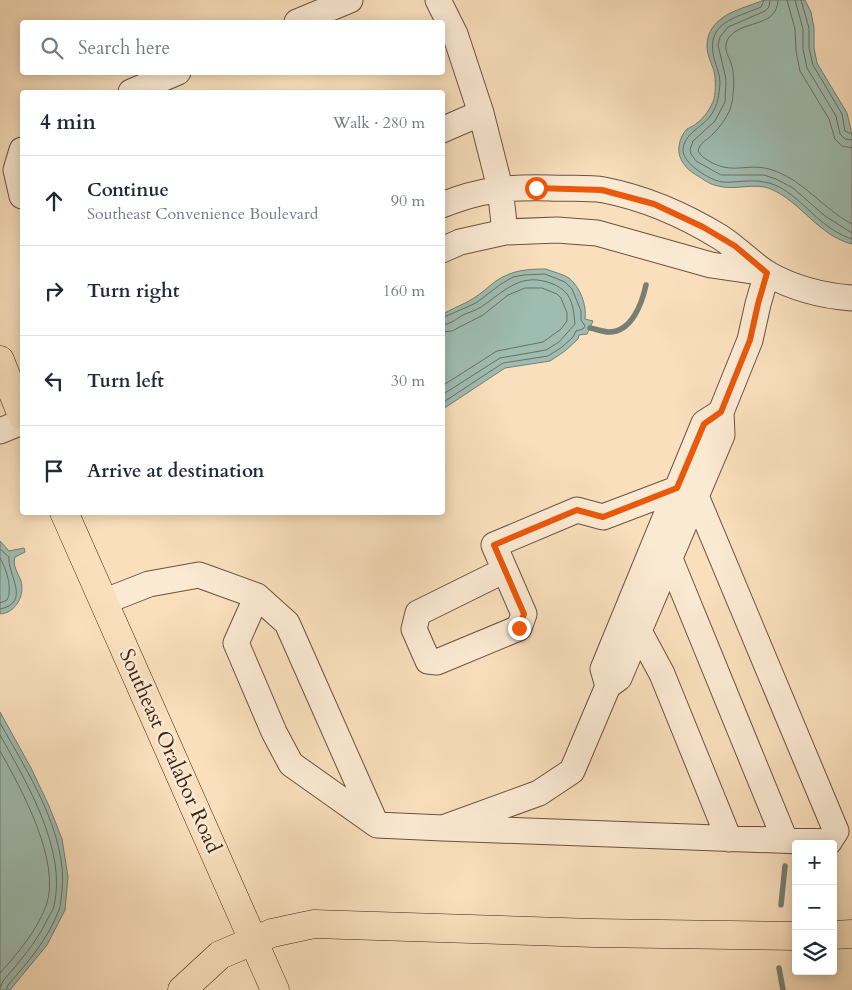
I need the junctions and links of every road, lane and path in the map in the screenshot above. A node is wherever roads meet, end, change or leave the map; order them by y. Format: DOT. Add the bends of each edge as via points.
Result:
graph roads {
  1 [pos="350,0"];
  2 [pos="438,0"];
  3 [pos="302,20"];
  4 [pos="171,75"];
  5 [pos="135,90"];
  6 [pos="481,114"];
  7 [pos="445,129"];
  8 [pos="20,157"];
  9 [pos="20,187"];
  10 [pos="500,188"];
  11 [pos="445,204"];
  12 [pos="505,232"];
  13 [pos="445,249"];
  14 [pos="767,273"];
  15 [pos="852,298"];
  16 [pos="0,360"];
  17 [pos="11,386"];
  18 [pos="20,411"];
  19 [pos="20,423"];
  20 [pos="0,432"];
  21 [pos="687,492"];
  22 [pos="65,515"];
  23 [pos="662,552"];
  24 [pos="505,570"];
  25 [pos="257,596"];
  26 [pos="103,602"];
  27 [pos="633,620"];
  28 [pos="377,825"];
  29 [pos="443,828"];
  30 [pos="729,838"];
  31 [pos="785,840"];
  32 [pos="852,934"];
  33 [pos="837,935"];
  34 [pos="792,936"];
  35 [pos="254,940"];
  36 [pos="182,990"];
  37 [pos="275,990"];
  1 -- 3 [label="street"];
  2 -- 6 [label="street" via="455,34"];
  4 -- 5 [label="street"];
  6 -- 7 [label="street"];
  6 -- 10 [label="street"];
  8 -- 9 [label="street" via="16,170"];
  10 -- 11 [label="street"];
  10 -- 12 [label="street"];
  10 -- 14 [label="street" via="602,190 654,204 735,246"];
  12 -- 13 [label="street"];
  12 -- 14 [label="street" via="557,230 597,233 710,264"];
  14 -- 15 [label="street" via="791,284"];
  14 -- 21 [label="street" via="750,340 721,412 704,424"];
  16 -- 17 [label="main road"];
  17 -- 18 [label="main road"];
  19 -- 20 [label="street"];
  21 -- 23 [label="street"];
  21 -- 24 [label="street" via="603,517 577,510 494,545"];
  21 -- 31 [label="street" via="836,831 829,842"];
  22 -- 26 [label="main road, Southeast Oralabor Road"];
  23 -- 27 [label="street"];
  23 -- 31 [label="street"];
  25 -- 26 [label="street" via="199,575 149,584"];
  25 -- 28 [label="street" via="287,624"];
  25 -- 28 [label="street" via="236,643 274,732 291,764"];
  26 -- 35 [label="main road, Southeast Oralabor Road"];
  27 -- 29 [label="street" via="603,669 608,686 572,771 539,792"];
  27 -- 30 [label="street" via="662,674"];
  28 -- 29 [label="street"];
  29 -- 30 [label="street"];
  30 -- 31 [label="street"];
  32 -- 33 [label="main road"];
  34 -- 35 [label="main road" via="314,924"];
  35 -- 36 [label="main road" via="220,955"];
  35 -- 37 [label="main road, Southeast Oralabor Road"];
}
